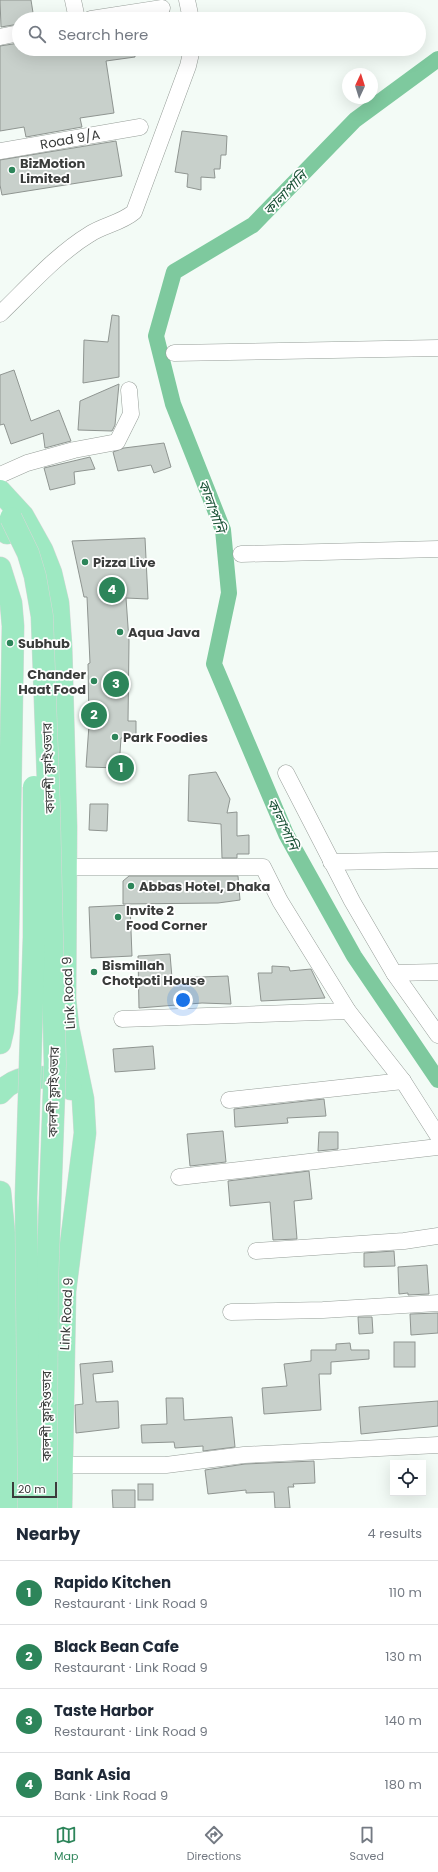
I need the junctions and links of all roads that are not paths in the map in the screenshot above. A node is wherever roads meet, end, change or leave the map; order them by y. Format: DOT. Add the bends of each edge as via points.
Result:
graph roads {
  1 [pos="73,0"];
  2 [pos="187,0"];
  3 [pos="162,8"];
  4 [pos="75,12"];
  5 [pos="136,12"];
  6 [pos="190,12"];
  7 [pos="12,34"];
  8 [pos="0,37"];
  9 [pos="190,56"];
  10 [pos="140,127"];
  11 [pos="0,151"];
  12 [pos="0,314"];
  13 [pos="438,348"];
  14 [pos="174,353"];
  15 [pos="129,390"];
  16 [pos="0,475"];
  17 [pos="0,491"];
  18 [pos="6,526"];
  19 [pos="438,549"];
  20 [pos="240,554"];
  21 [pos="0,568"];
  22 [pos="286,773"];
  23 [pos="438,860"];
  24 [pos="331,862"];
  25 [pos="66,867"];
  26 [pos="438,972"];
  27 [pos="394,973"];
  28 [pos="3,992"];
  29 [pos="348,1012"];
  30 [pos="122,1019"];
  31 [pos="438,1035"];
  32 [pos="0,1043"];
  33 [pos="403,1081"];
  34 [pos="0,1093"];
  35 [pos="83,1099"];
  36 [pos="228,1100"];
  37 [pos="438,1136"];
  38 [pos="438,1147"];
  39 [pos="179,1177"];
  40 [pos="0,1192"];
  41 [pos="438,1236"];
  42 [pos="256,1251"];
  43 [pos="438,1303"];
  44 [pos="231,1312"];
  45 [pos="438,1445"];
  46 [pos="62,1465"];
  47 [pos="4,1468"];
  48 [pos="9,1508"];
  49 [pos="29,1508"];
  50 [pos="46,1508"];
  51 [pos="61,1508"];
  1 -- 4 [label="street"];
  2 -- 6 [label="street"];
  3 -- 5 [label="street"];
  7 -- 8 [label="street"];
  9 -- 12 [label="street" via="134,212 126,219 90,234 68,249"];
  10 -- 11 [label="street, Road 9/A"];
  13 -- 14 [label="street"];
  15 -- 16 [label="street" via="131,414 117,442 27,463"];
  17 -- 18 [label="main road, কালশী ফ্লাইওভার"];
  17 -- 25 [label="main road, Link Road 9" via="23,516 42,550 58,603 64,713"];
  18 -- 49 [label="main road, bridge" via="23,567 34,630 34,937 26,1198"];
  18 -- 50 [label="main road, কালশী ফ্লাইওভার, bridge" via="28,553 42,616 55,1064 47,1286"];
  19 -- 20 [label="street"];
  21 -- 28 [label="main road" via="11,603 13,626"];
  22 -- 24 [label="street"];
  23 -- 24 [label="street"];
  24 -- 27 [label="street"];
  25 -- 29 [label="street" via="263,867 280,901"];
  25 -- 35 [label="main road, Link Road 9" via="65,998 68,1028"];
  26 -- 27 [label="street"];
  27 -- 31 [label="street"];
  28 -- 32 [label="main road" via="3,1030"];
  29 -- 30 [label="street"];
  29 -- 33 [label="street"];
  33 -- 36 [label="street"];
  33 -- 37 [label="street"];
  34 -- 35 [label="main road" via="17,1079 39,1077 52,1079 67,1086"];
  35 -- 46 [label="main road, Link Road 9" via="86,1132 65,1291"];
  38 -- 39 [label="street"];
  40 -- 47 [label="main road" via="9,1282"];
  41 -- 42 [label="street" via="404,1241"];
  43 -- 44 [label="street"];
  45 -- 46 [label="street" via="244,1455 166,1465"];
  46 -- 51 [label="main road, Link Road 9"];
  47 -- 48 [label="main road"];
}
